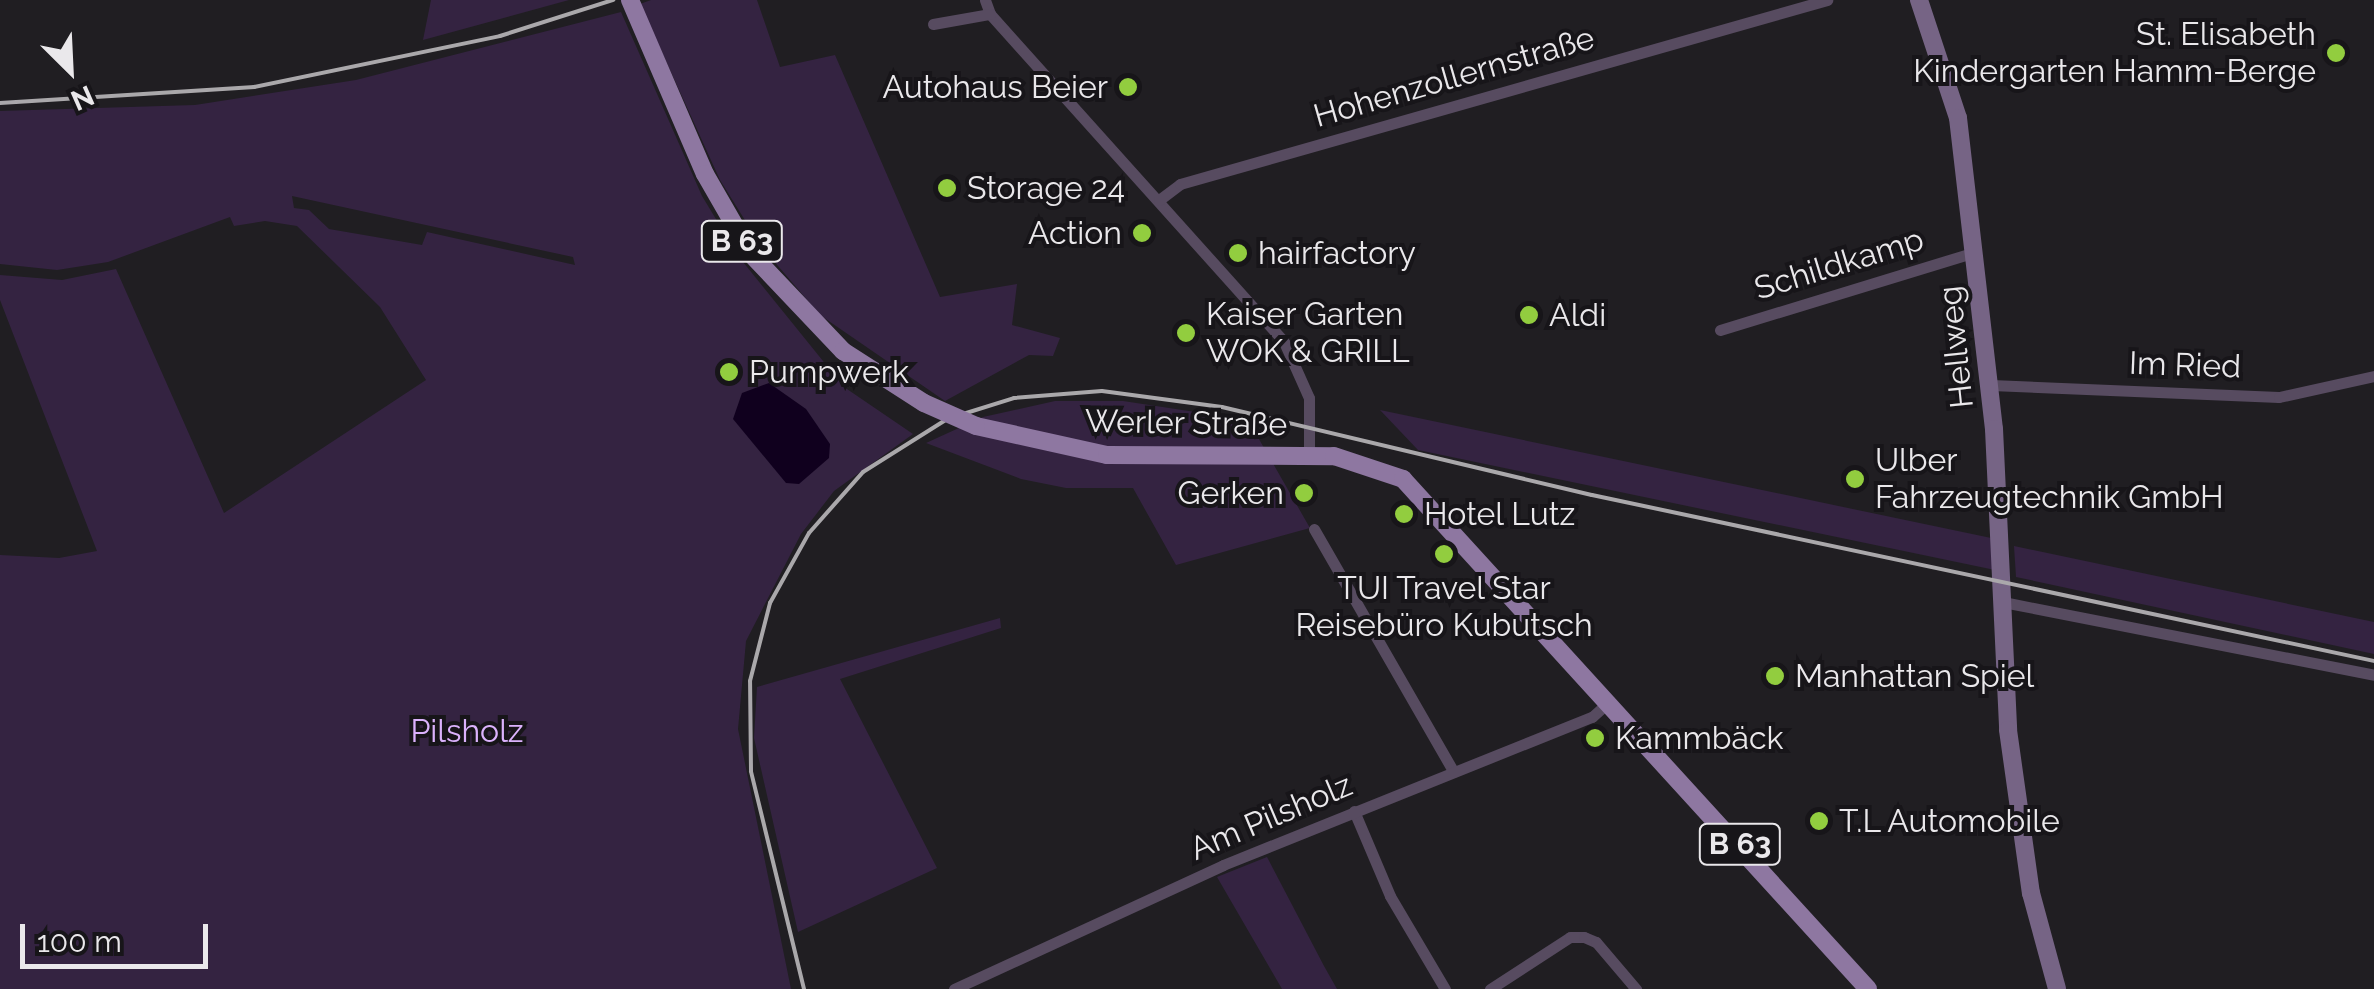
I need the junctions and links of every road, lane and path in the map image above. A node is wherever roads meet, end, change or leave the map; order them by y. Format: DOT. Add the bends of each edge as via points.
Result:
graph roads {
  1 [pos="630,0"];
  2 [pos="985,0"];
  3 [pos="1827,0"];
  4 [pos="1919,0"];
  5 [pos="990,14"];
  6 [pos="933,24"];
  7 [pos="1159,200"];
  8 [pos="1976,252"];
  9 [pos="1720,330"];
  10 [pos="2374,376"];
  11 [pos="1990,385"];
  12 [pos="1309,455"];
  13 [pos="1314,529"];
  14 [pos="2003,602"];
  15 [pos="2374,675"];
  16 [pos="1610,701"];
  17 [pos="1454,772"];
  18 [pos="1354,811"];
  19 [pos="954,989"];
  20 [pos="1445,989"];
  21 [pos="1490,989"];
  22 [pos="1636,989"];
  23 [pos="1868,989"];
  24 [pos="2058,989"];
  1 -- 12 [label="main road, Werler Straße / B 63, bridge" via="719,204 752,254 842,351 924,404 976,426 1107,456"];
  2 -- 5 [label="street, Werler Straße"];
  3 -- 7 [label="street, Hohenzollernstraße" via="1180,184"];
  4 -- 8 [label="street, Hellweg" via="1958,118"];
  5 -- 6 [label="street"];
  5 -- 7 [label="street, Werler Straße"];
  7 -- 12 [label="street, Werler Straße" via="1292,354 1310,398"];
  8 -- 9 [label="street, Schildkamp"];
  8 -- 11 [label="street, Hellweg"];
  10 -- 11 [label="street, Im Ried" via="2279,397"];
  11 -- 14 [label="street, Hellweg"];
  12 -- 16 [label="main road, Werler Straße / B 63" via="1354,460 1415,488"];
  13 -- 17 [label="street"];
  14 -- 15 [label="street"];
  14 -- 24 [label="street, Hellweg" via="2018,809 2031,893"];
  16 -- 17 [label="street, Am Pilsholz" via="1592,717"];
  16 -- 23 [label="main road, Werler Straße / B 63"];
  17 -- 18 [label="street, Am Pilsholz"];
  18 -- 19 [label="street, Am Pilsholz"];
  18 -- 20 [label="street" via="1390,896"];
  21 -- 22 [label="street" via="1570,938 1584,937"];
}
